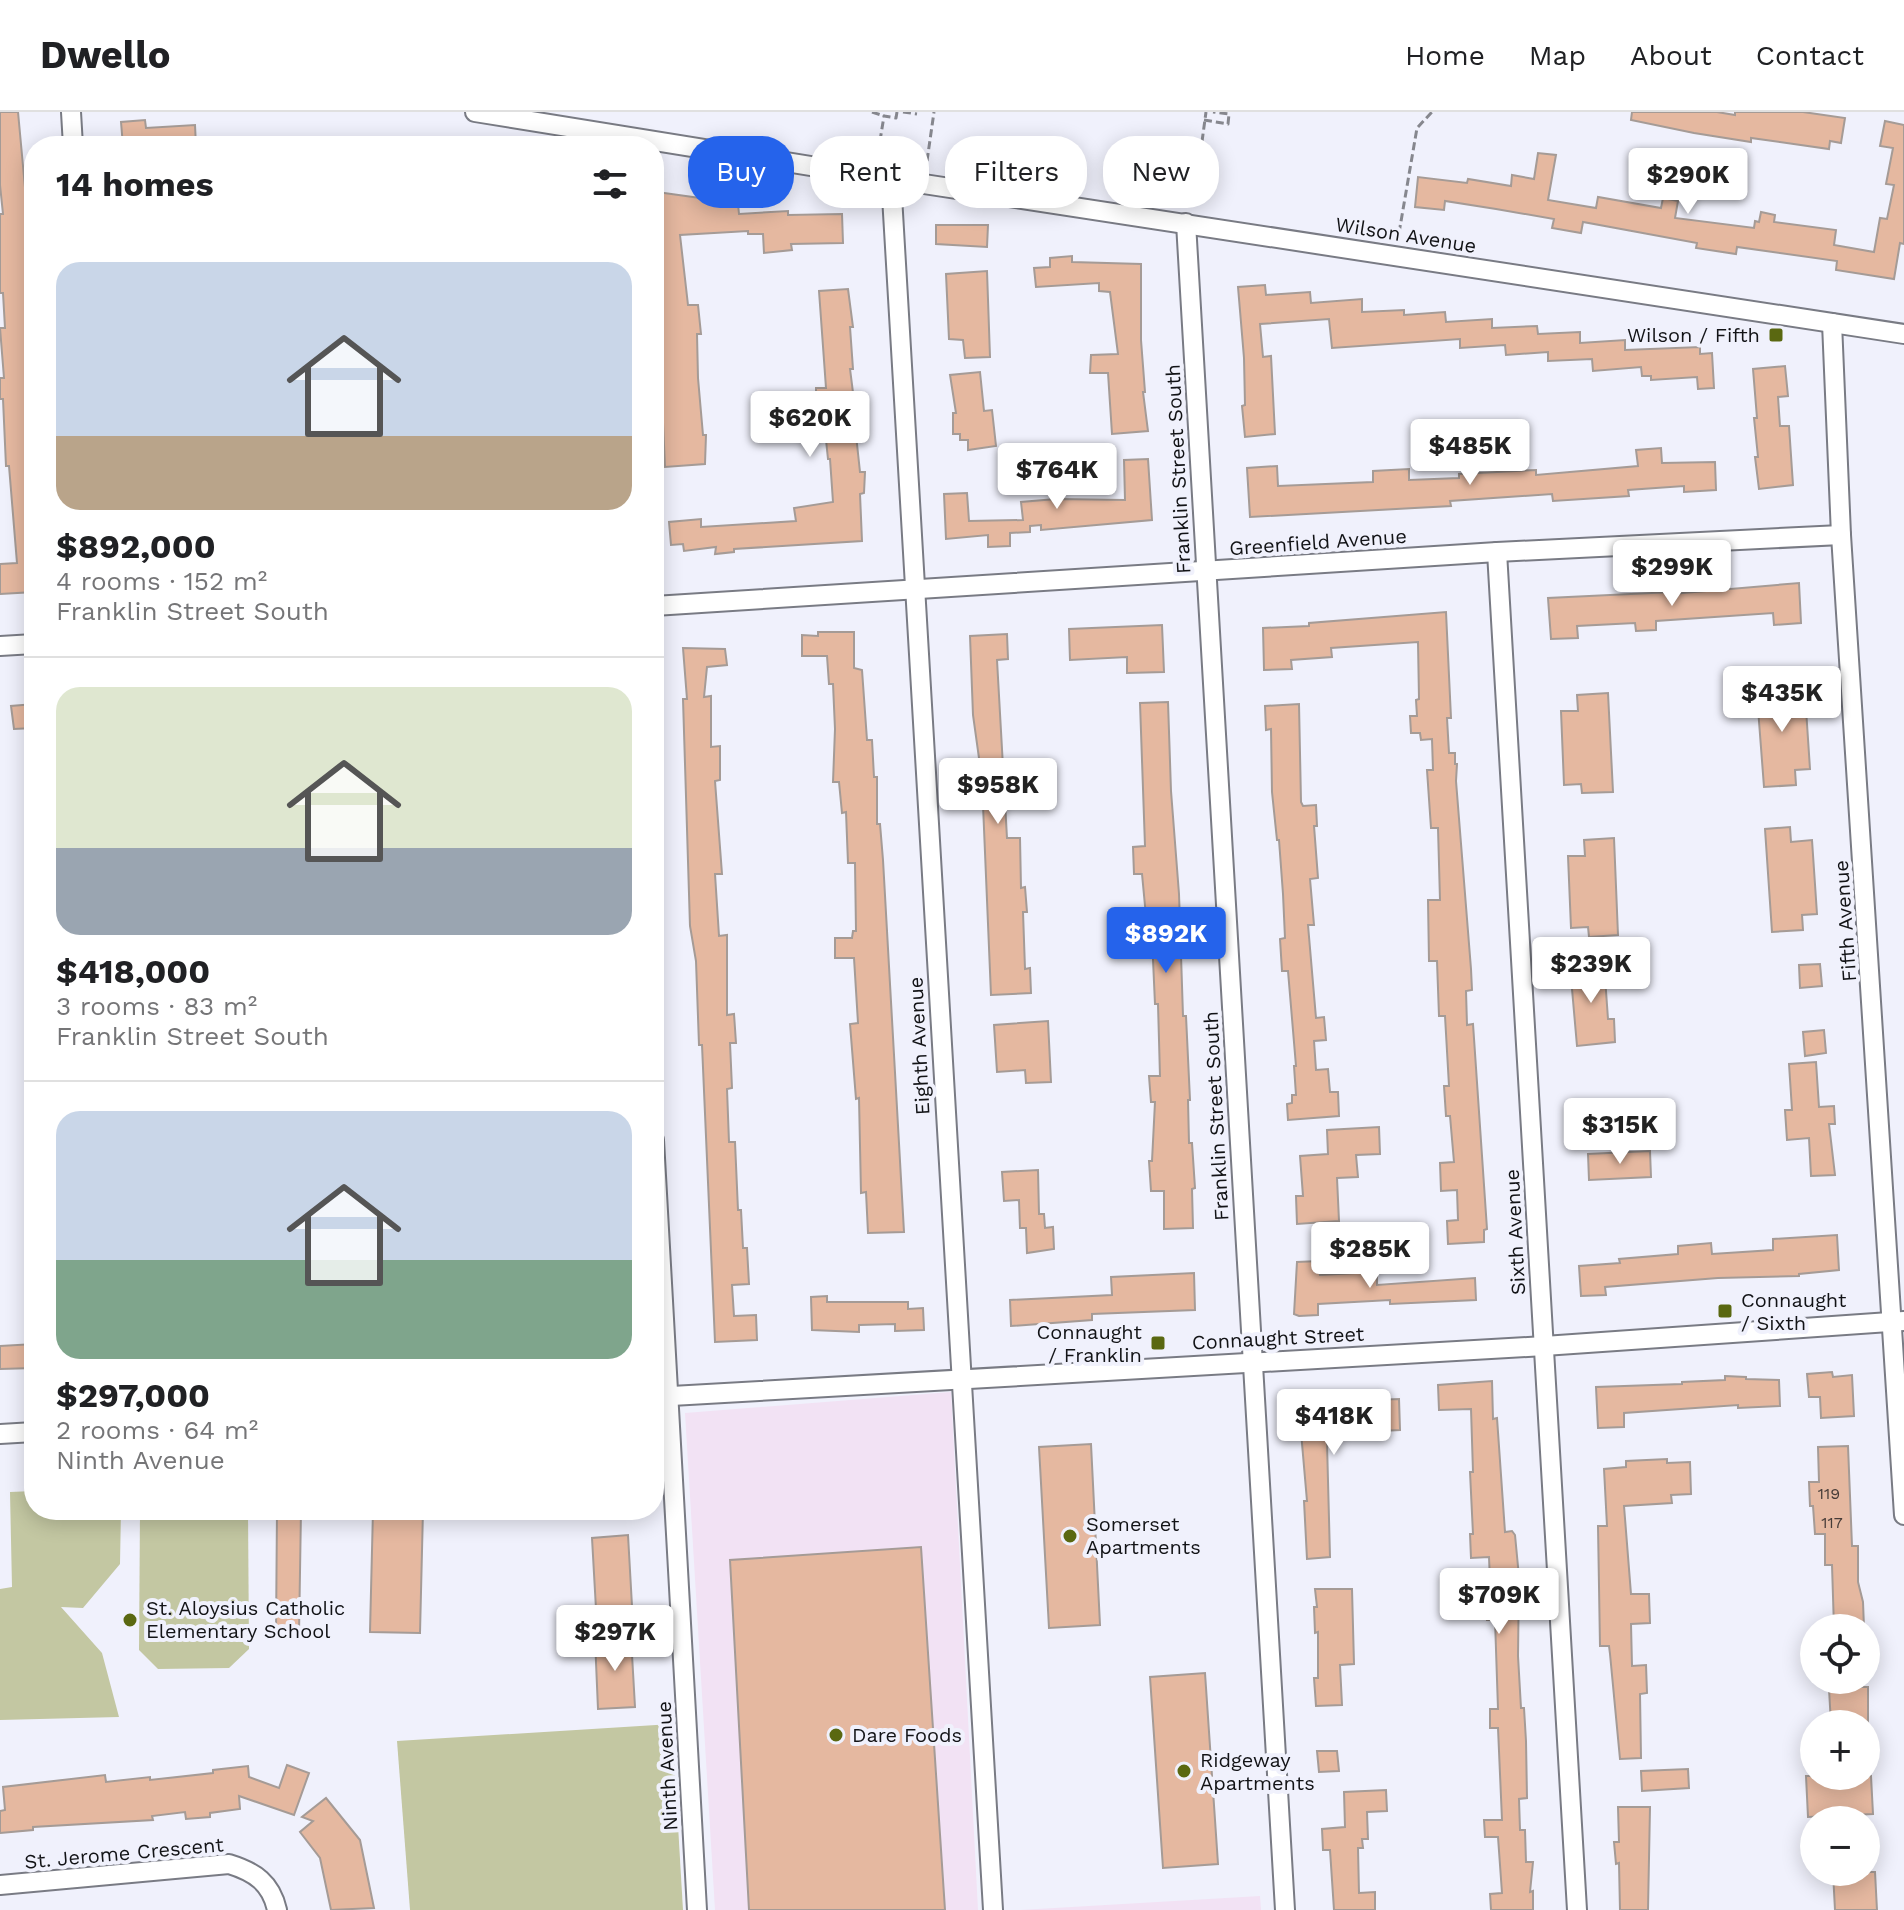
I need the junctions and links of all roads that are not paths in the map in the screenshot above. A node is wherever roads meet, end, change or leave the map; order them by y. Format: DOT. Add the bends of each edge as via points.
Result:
graph roads {
  1 [pos="71,112"];
  2 [pos="475,112"];
  3 [pos="72,136"];
  4 [pos="590,136"];
  5 [pos="664,147"];
  6 [pos="810,168"];
  7 [pos="929,185"];
  8 [pos="893,208"];
  9 [pos="1186,223"];
  10 [pos="1832,323"];
  11 [pos="1904,334"];
  12 [pos="1841,535"];
  13 [pos="1497,552"];
  14 [pos="1206,572"];
  15 [pos="914,590"];
  16 [pos="664,605"];
  17 [pos="24,645"];
  18 [pos="0,646"];
  19 [pos="1899,1322"];
  20 [pos="1544,1346"];
  21 [pos="1253,1361"];
  22 [pos="961,1379"];
  23 [pos="664,1397"];
  24 [pos="24,1433"];
  25 [pos="0,1434"];
  26 [pos="664,1440"];
  27 [pos="1904,1515"];
  28 [pos="0,1885"];
  29 [pos="277,1910"];
  30 [pos="697,1910"];
  31 [pos="993,1910"];
  32 [pos="1285,1910"];
  33 [pos="1577,1910"];
  1 -- 3 [label="street"];
  2 -- 4 [label="street, Wilson Avenue"];
  5 -- 6 [label="street, Wilson Avenue"];
  7 -- 9 [label="street, Wilson Avenue"];
  8 -- 15 [label="street, Eighth Avenue"];
  9 -- 10 [label="street, Wilson Avenue"];
  9 -- 14 [label="street, Franklin Street South"];
  10 -- 11 [label="street, Wilson Avenue"];
  10 -- 12 [label="street, Fifth Avenue"];
  12 -- 13 [label="street, Greenfield Avenue"];
  12 -- 19 [label="street, Fifth Avenue"];
  13 -- 14 [label="street, Greenfield Avenue"];
  13 -- 20 [label="street, Sixth Avenue"];
  14 -- 15 [label="street, Greenfield Avenue"];
  14 -- 21 [label="street, Franklin Street South"];
  15 -- 16 [label="street, Greenfield Avenue"];
  15 -- 22 [label="street, Eighth Avenue"];
  17 -- 18 [label="street"];
  19 -- 20 [label="street, Connaught Street"];
  19 -- 27 [label="street, Fifth Avenue"];
  20 -- 21 [label="street, Connaught Street"];
  20 -- 33 [label="street, Sixth Avenue"];
  21 -- 22 [label="street, Connaught Street"];
  21 -- 32 [label="street, Franklin Street South"];
  22 -- 23 [label="street, Connaught Street"];
  22 -- 31 [label="street, Eighth Avenue"];
  24 -- 25 [label="street"];
  26 -- 30 [label="street, Ninth Avenue"];
  28 -- 29 [label="street, St. Jerome Crescent" via="229,1864 261,1878 274,1895"];
}
